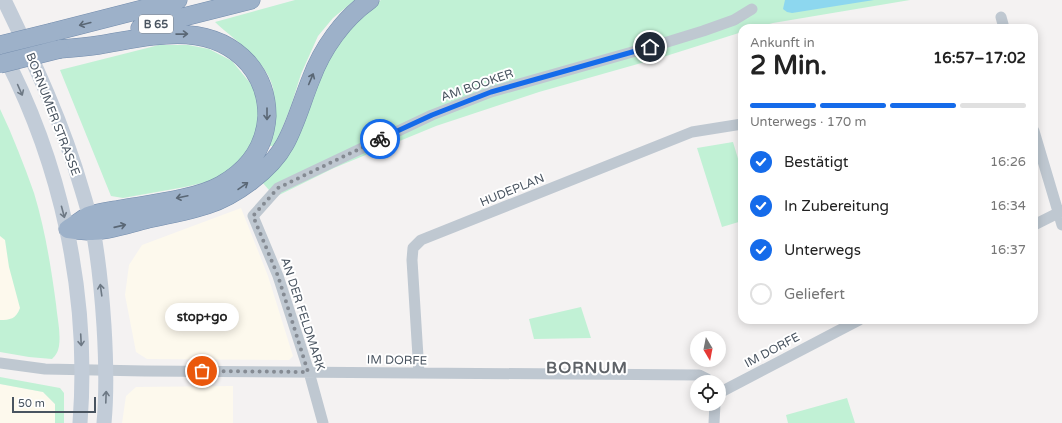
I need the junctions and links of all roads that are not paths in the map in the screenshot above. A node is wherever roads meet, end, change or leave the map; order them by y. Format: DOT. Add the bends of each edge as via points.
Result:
graph roads {
  1 [pos="4,0"];
  2 [pos="178,0"];
  3 [pos="251,0"];
  4 [pos="370,0"];
  5 [pos="752,9"];
  6 [pos="1001,17"];
  7 [pos="1003,24"];
  8 [pos="0,46"];
  9 [pos="60,49"];
  10 [pos="0,64"];
  11 [pos="738,125"];
  12 [pos="1038,143"];
  13 [pos="1060,211"];
  14 [pos="253,216"];
  15 [pos="91,223"];
  16 [pos="1038,223"];
  17 [pos="1062,225"];
  18 [pos="68,229"];
  19 [pos="851,324"];
  20 [pos="0,363"];
  21 [pos="82,370"];
  22 [pos="107,370"];
  23 [pos="308,372"];
  24 [pos="419,373"];
  25 [pos="700,375"];
  26 [pos="726,389"];
  27 [pos="715,411"];
  28 [pos="80,423"];
  29 [pos="104,423"];
  30 [pos="323,423"];
  31 [pos="714,423"];
  1 -- 15 [label="main road, BORNUMER STRASSE" via="54,108 73,160"];
  2 -- 8 [label="highway, B 65, one-way, bridge"];
  3 -- 9 [label="highway, B 65"];
  15 -- 4 [label="highway, one-way" via="208,205 233,193 257,176 284,146 311,77 333,38 348,19"];
  5 -- 14 [label="street, AM BOOKER" via="734,20 703,31 491,92 432,115 278,188"];
  6 -- 7 [label="street"];
  8 -- 18 [label="main road, BORNUMER STRASSE, one-way" via="32,117 52,171"];
  9 -- 10 [label="highway, B 65, bridge"];
  9 -- 15 [label="highway, one-way" via="158,35 190,34 210,38 230,48 244,59 254,70 266,96 266,121 261,145 245,168 234,177 220,186 198,194"];
  11 -- 24 [label="street, HUDEPLAN" via="692,132 421,240 413,248 412,260"];
  12 -- 13 [label="street"];
  13 -- 16 [label="street"];
  13 -- 17 [label="street"];
  14 -- 23 [label="street, AN DER FELDMARK" via="278,276"];
  15 -- 18 [label="highway"];
  22 -- 15 [label="main road, BORNUMER STRASSE, one-way" via="102,300"];
  18 -- 21 [label="main road, BORNUMER STRASSE, one-way" via="78,289"];
  19 -- 26 [label="street, IM DORFE"];
  20 -- 21 [label="street, IM DORFE" via="45,369"];
  21 -- 22 [label="street, IM DORFE"];
  21 -- 28 [label="main road, BORNUMER STRASSE"];
  22 -- 23 [label="street, IM DORFE"];
  29 -- 22 [label="main road, BORNUMER STRASSE, one-way"];
  23 -- 24 [label="street, IM DORFE"];
  23 -- 30 [label="street, AN DER FELDMARK"];
  24 -- 25 [label="street, IM DORFE"];
  27 -- 31 [label="street"];
}
